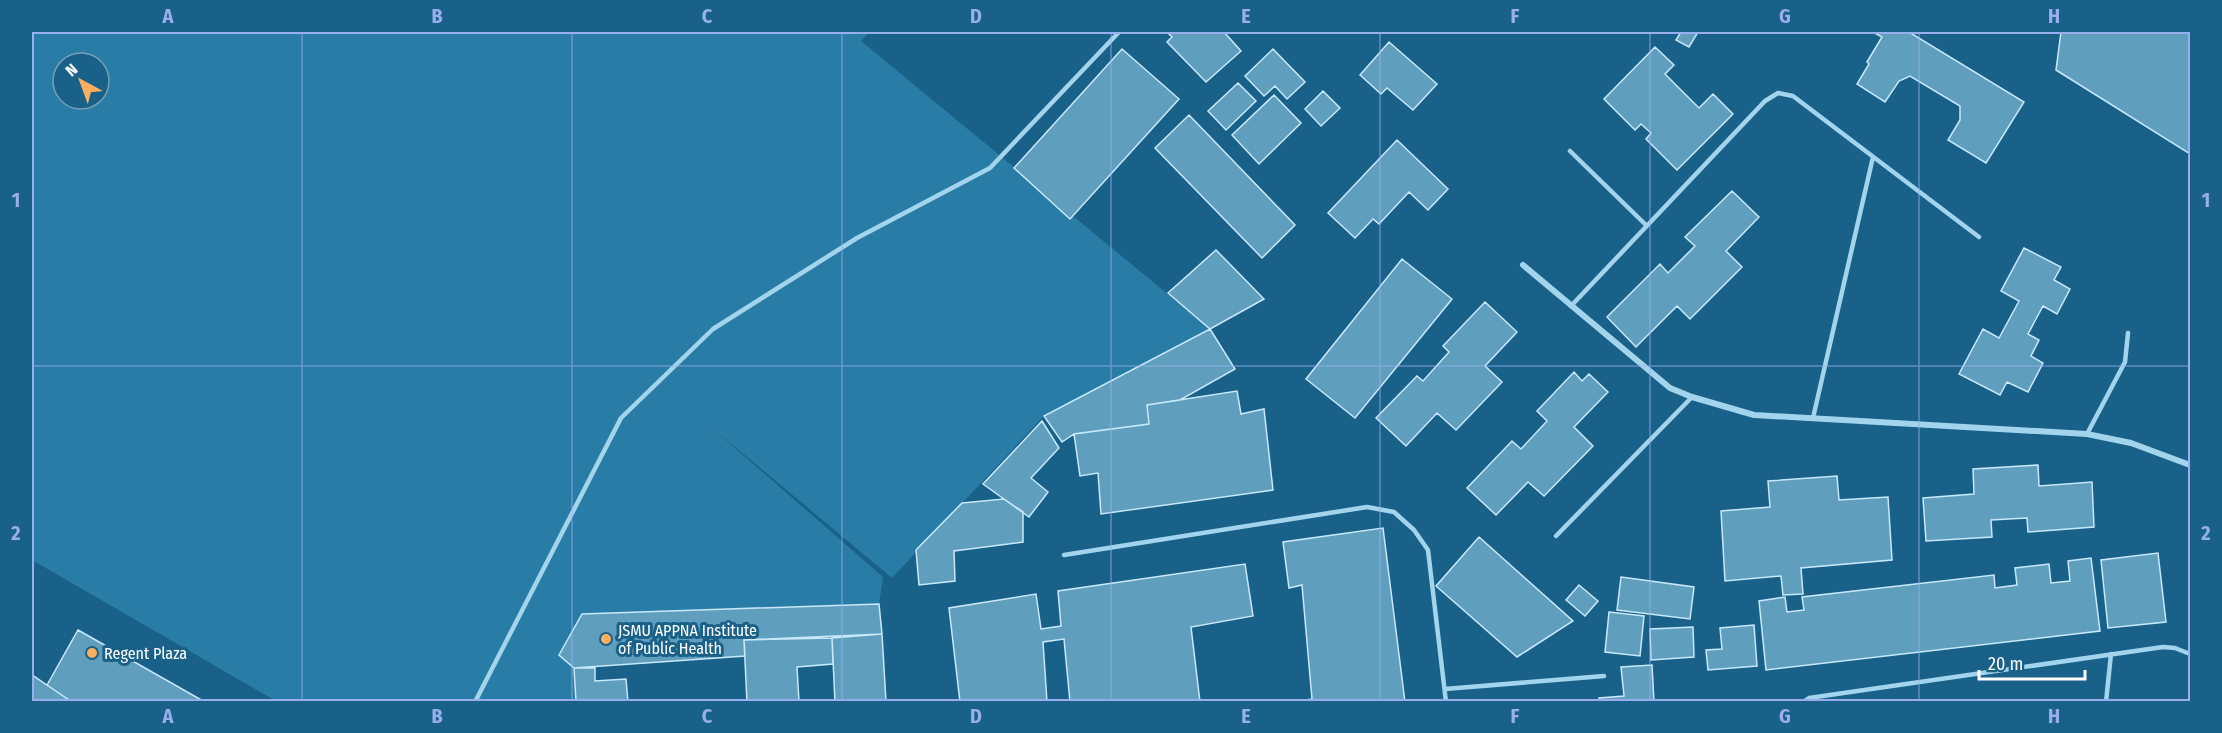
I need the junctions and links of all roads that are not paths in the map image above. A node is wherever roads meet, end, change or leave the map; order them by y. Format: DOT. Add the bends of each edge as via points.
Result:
graph roads {
  1 [pos="1119,32"];
  2 [pos="1570,151"];
  3 [pos="1873,157"];
  4 [pos="1647,226"];
  5 [pos="1979,237"];
  6 [pos="1523,266"];
  7 [pos="1571,306"];
  8 [pos="2128,333"];
  9 [pos="1692,397"];
  10 [pos="1813,418"];
  11 [pos="2087,434"];
  12 [pos="2190,465"];
  13 [pos="1556,536"];
  14 [pos="1064,555"];
  15 [pos="2111,654"];
  16 [pos="2190,654"];
  17 [pos="1604,676"];
  18 [pos="1445,688"];
  19 [pos="475,702"];
  20 [pos="1446,702"];
  21 [pos="1803,702"];
  22 [pos="2106,702"];
  1 -- 19 [label="lane" via="990,168 857,238 713,328 621,418"];
  2 -- 4 [label="lane"];
  3 -- 4 [label="lane" via="1793,96 1778,93 1764,101"];
  3 -- 5 [label="lane"];
  3 -- 10 [label="lane"];
  4 -- 7 [label="lane"];
  6 -- 7 [label="street"];
  7 -- 9 [label="street" via="1670,388"];
  8 -- 11 [label="lane" via="2125,362"];
  9 -- 10 [label="street" via="1754,415"];
  9 -- 13 [label="lane"];
  10 -- 11 [label="street"];
  11 -- 12 [label="street" via="2131,443"];
  14 -- 18 [label="lane" via="1367,507 1394,512 1428,550"];
  15 -- 16 [label="lane" via="2163,647"];
  15 -- 21 [label="lane" via="1809,698"];
  15 -- 22 [label="lane"];
  17 -- 18 [label="lane"];
  18 -- 20 [label="lane"];
}
